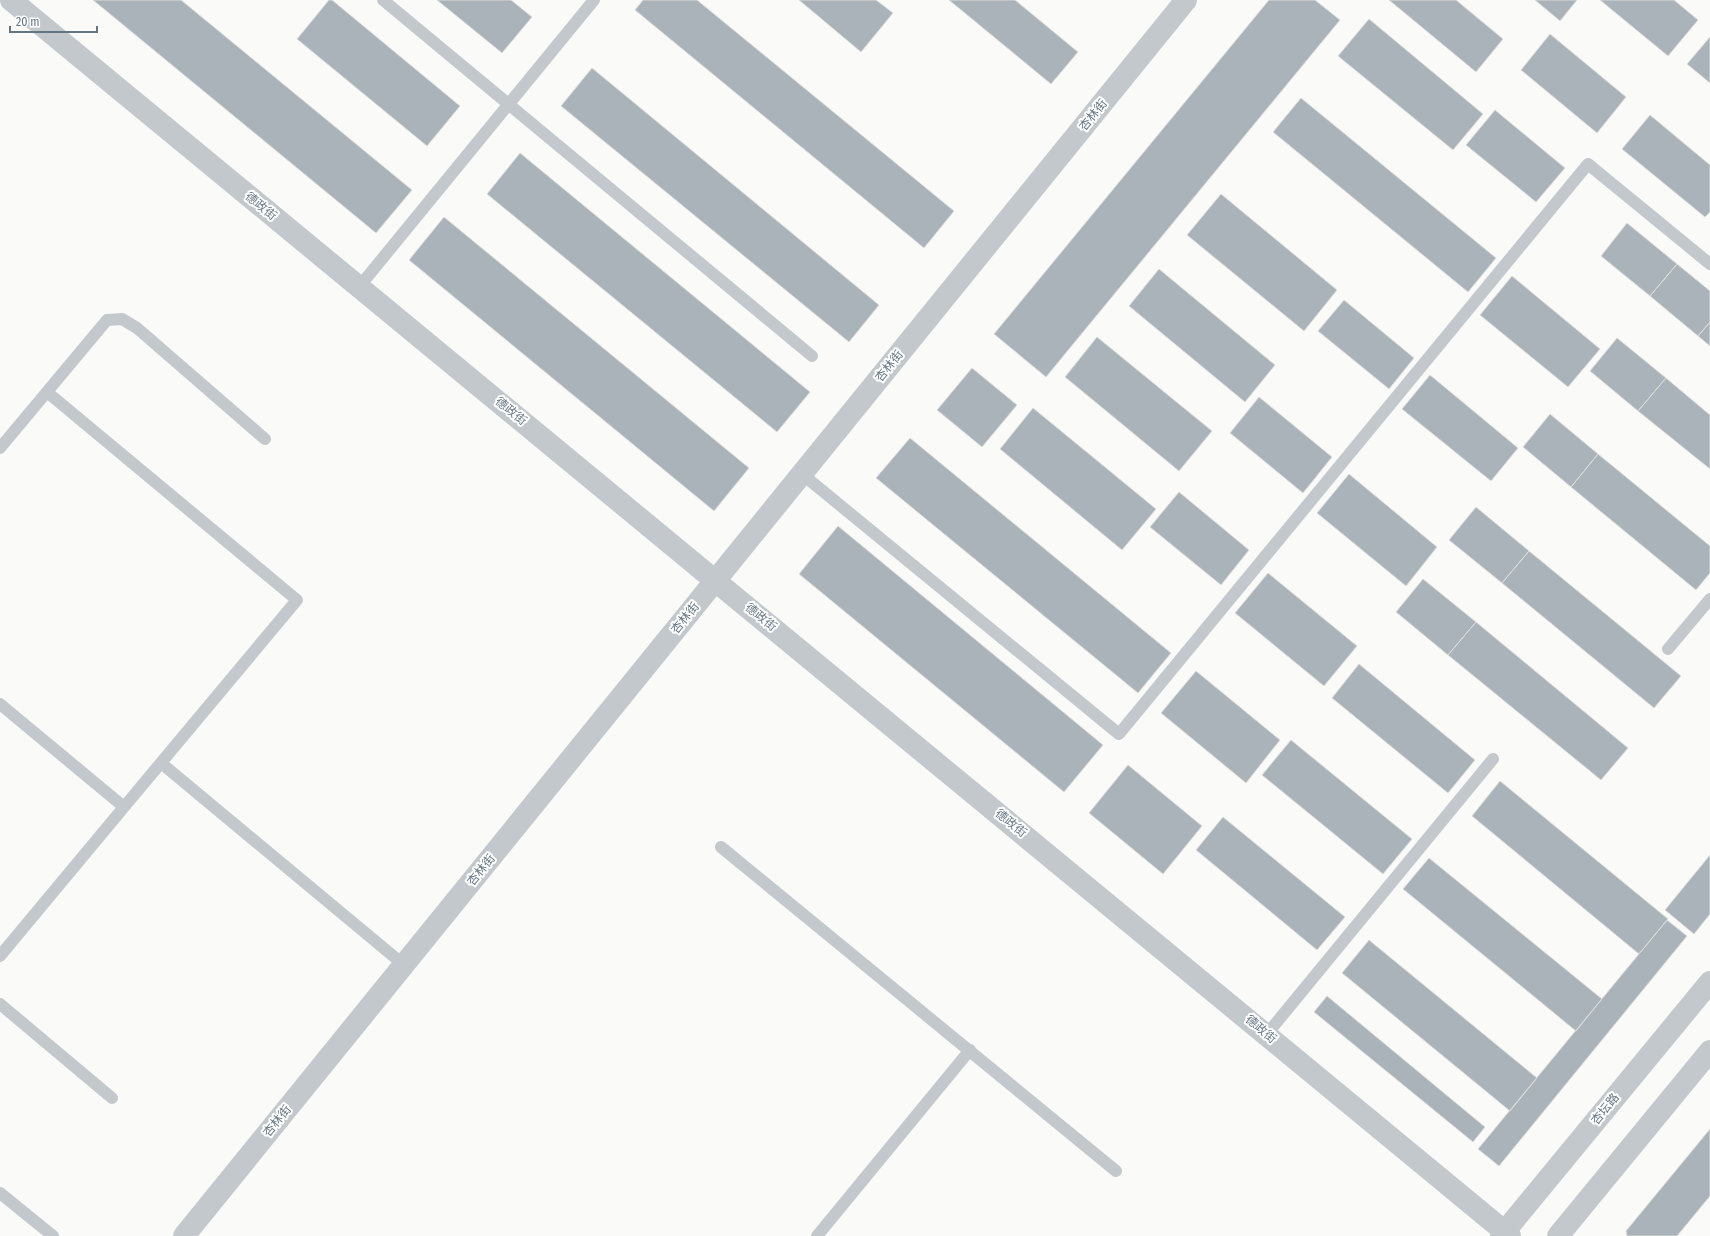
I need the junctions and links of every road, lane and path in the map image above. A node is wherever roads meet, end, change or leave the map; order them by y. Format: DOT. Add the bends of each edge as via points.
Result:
graph roads {
  1 [pos="11,0"];
  2 [pos="383,0"];
  3 [pos="594,0"];
  4 [pos="1186,0"];
  5 [pos="508,104"];
  6 [pos="1710,264"];
  7 [pos="360,287"];
  8 [pos="812,356"];
  9 [pos="47,392"];
  10 [pos="265,439"];
  11 [pos="0,448"];
  12 [pos="802,474"];
  13 [pos="716,580"];
  14 [pos="1710,598"];
  15 [pos="1668,649"];
  16 [pos="0,704"];
  17 [pos="1493,759"];
  18 [pos="161,763"];
  19 [pos="124,807"];
  20 [pos="721,847"];
  21 [pos="0,956"];
  22 [pos="404,965"];
  23 [pos="1710,982"];
  24 [pos="0,1004"];
  25 [pos="1267,1034"];
  26 [pos="970,1050"];
  27 [pos="1710,1051"];
  28 [pos="112,1098"];
  29 [pos="1116,1171"];
  30 [pos="0,1193"];
  31 [pos="1505,1234"];
  32 [pos="53,1236"];
  33 [pos="184,1236"];
  34 [pos="817,1236"];
  35 [pos="1558,1236"];
  1 -- 7 [label="street, 德政街"];
  2 -- 5 [label="lane"];
  3 -- 5 [label="lane"];
  4 -- 12 [label="street, 杏林街"];
  5 -- 7 [label="lane"];
  5 -- 8 [label="lane"];
  6 -- 12 [label="lane" via="1588,164 1119,734"];
  7 -- 13 [label="street, 德政街"];
  9 -- 10 [label="lane" via="107,320 122,319 137,328"];
  9 -- 11 [label="lane"];
  9 -- 18 [label="lane" via="297,600"];
  12 -- 13 [label="street, 杏林街"];
  13 -- 22 [label="street, 杏林街"];
  13 -- 25 [label="street, 德政街"];
  14 -- 15 [label="lane"];
  16 -- 19 [label="lane"];
  17 -- 25 [label="lane"];
  18 -- 19 [label="lane"];
  18 -- 22 [label="lane"];
  19 -- 21 [label="lane"];
  20 -- 26 [label="lane"];
  22 -- 33 [label="street, 杏林街"];
  23 -- 31 [label="street, 杏坛路"];
  24 -- 28 [label="lane"];
  25 -- 31 [label="street, 德政街"];
  26 -- 29 [label="lane"];
  26 -- 34 [label="lane"];
  27 -- 35 [label="street"];
  30 -- 32 [label="lane"];
}
